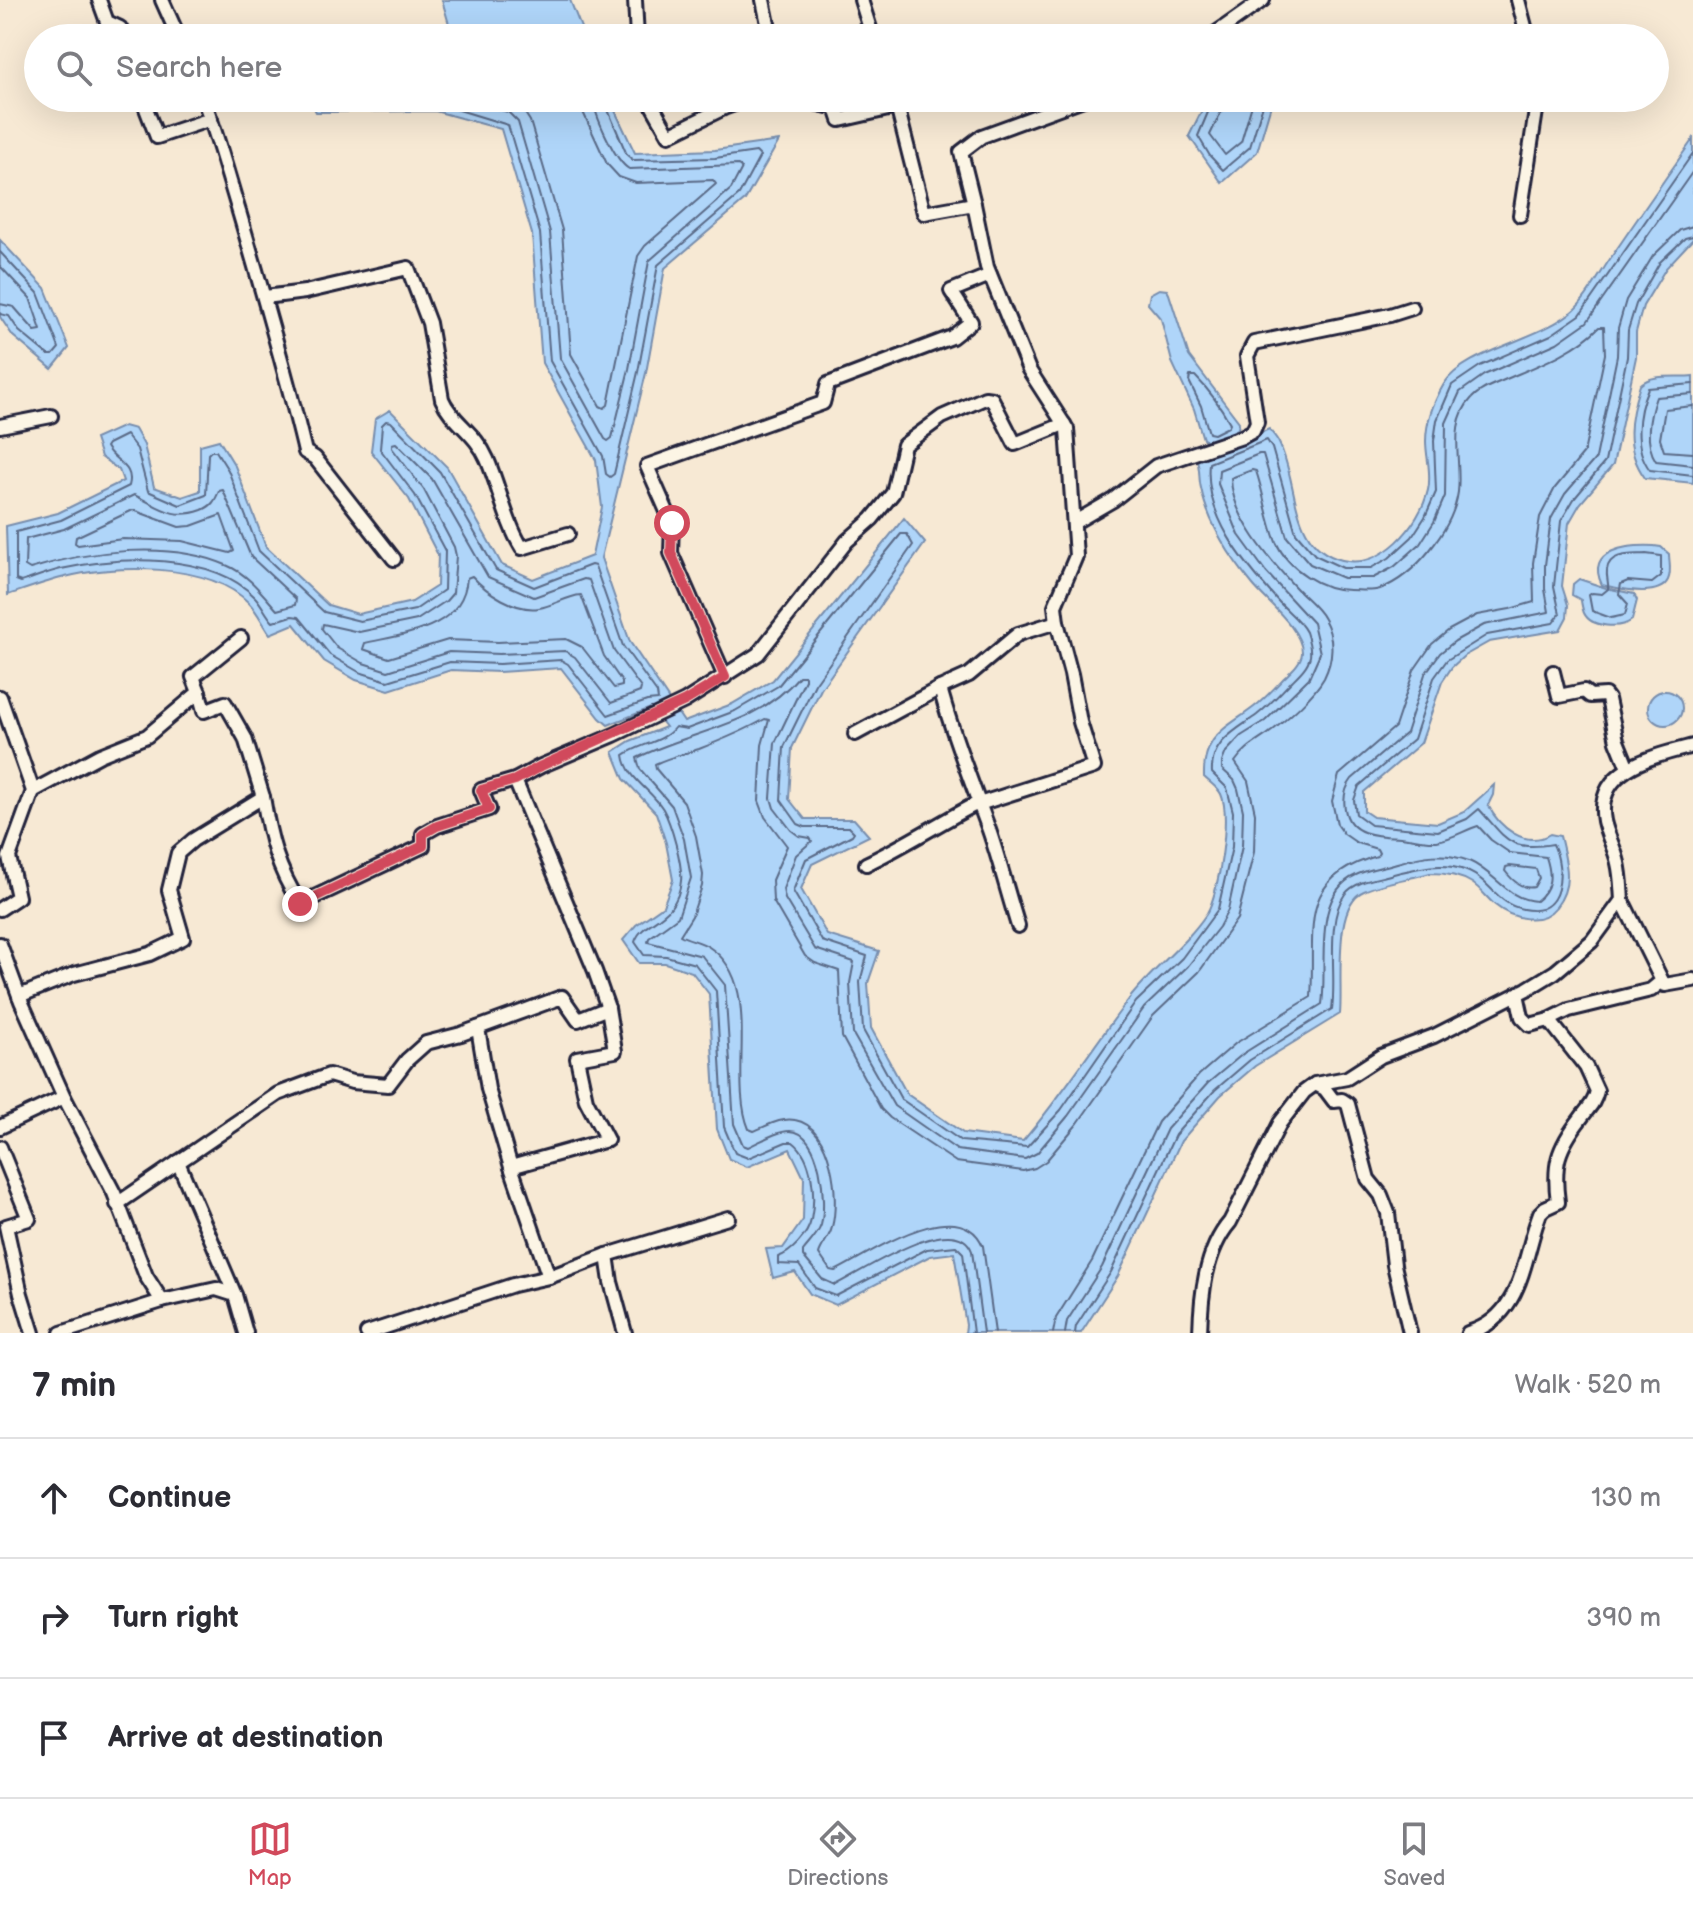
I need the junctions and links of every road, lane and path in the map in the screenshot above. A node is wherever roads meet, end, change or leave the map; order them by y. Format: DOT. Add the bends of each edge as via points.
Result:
graph roads {
  1 [pos="99,0"];
  2 [pos="162,0"];
  3 [pos="635,0"];
  4 [pos="763,0"];
  5 [pos="861,0"];
  6 [pos="1263,0"];
  7 [pos="1518,0"];
  8 [pos="111,24"];
  9 [pos="173,24"];
  10 [pos="636,24"];
  11 [pos="768,24"];
  12 [pos="869,24"];
  13 [pos="1229,24"];
  14 [pos="1524,24"];
  15 [pos="147,112"];
  16 [pos="208,112"];
  17 [pos="656,112"];
  18 [pos="716,112"];
  19 [pos="837,112"];
  20 [pos="865,112"];
  21 [pos="899,112"];
  22 [pos="1048,112"];
  23 [pos="1536,112"];
  24 [pos="211,119"];
  25 [pos="974,204"];
  26 [pos="1520,215"];
  27 [pos="990,275"];
  28 [pos="265,297"];
  29 [pos="1412,308"];
  30 [pos="51,416"];
  31 [pos="1064,424"];
  32 [pos="0,426"];
  33 [pos="1075,522"];
  34 [pos="568,534"];
  35 [pos="394,559"];
  36 [pos="1057,622"];
  37 [pos="241,638"];
  38 [pos="1553,672"];
  39 [pos="725,677"];
  40 [pos="940,688"];
  41 [pos="199,692"];
  42 [pos="0,697"];
  43 [pos="855,734"];
  44 [pos="1693,746"];
  45 [pos="1628,768"];
  46 [pos="515,780"];
  47 [pos="33,791"];
  48 [pos="263,797"];
  49 [pos="979,804"];
  50 [pos="866,864"];
  51 [pos="1622,900"];
  52 [pos="0,909"];
  53 [pos="1018,926"];
  54 [pos="0,944"];
  55 [pos="1693,980"];
  56 [pos="1662,981"];
  57 [pos="1517,994"];
  58 [pos="19,996"];
  59 [pos="608,1008"];
  60 [pos="1549,1020"];
  61 [pos="478,1028"];
  62 [pos="1315,1084"];
  63 [pos="64,1097"];
  64 [pos="0,1127"];
  65 [pos="0,1147"];
  66 [pos="178,1162"];
  67 [pos="511,1167"];
  68 [pos="117,1204"];
  69 [pos="728,1218"];
  70 [pos="607,1255"];
  71 [pos="549,1277"];
  72 [pos="235,1295"];
  73 [pos="162,1301"];
  74 [pos="33,1333"];
  75 [pos="61,1333"];
  76 [pos="246,1333"];
  77 [pos="367,1333"];
  78 [pos="625,1333"];
  79 [pos="1200,1333"];
  80 [pos="1410,1333"];
  81 [pos="1468,1333"];
  1 -- 8 [label="street"];
  2 -- 9 [label="street"];
  3 -- 10 [label="street"];
  4 -- 11 [label="street"];
  5 -- 12 [label="street"];
  6 -- 13 [label="street"];
  7 -- 14 [label="street"];
  15 -- 24 [label="street" via="157,137"];
  16 -- 24 [label="street"];
  17 -- 18 [label="street" via="669,135"];
  19 -- 20 [label="street" via="840,120"];
  21 -- 25 [label="street" via="924,213"];
  22 -- 25 [label="street" via="982,136 961,152"];
  23 -- 26 [label="street"];
  24 -- 28 [label="street"];
  25 -- 27 [label="street"];
  27 -- 31 [label="street" via="1029,370"];
  27 -- 39 [label="street" via="951,291 971,322 952,337 828,384 823,403 647,466 672,523 671,553"];
  28 -- 34 [label="street" via="408,268 429,323 446,410 469,429 487,458 512,532 522,548"];
  28 -- 35 [label="street" via="305,452"];
  29 -- 33 [label="street" via="1254,343 1247,356 1257,422 1253,431 1156,466"];
  30 -- 32 [label="street"];
  31 -- 33 [label="street"];
  31 -- 39 [label="street" via="1015,444 995,403 985,398 942,417 910,440 904,445 893,493 847,541 758,654"];
  33 -- 36 [label="street" via="1076,556 1055,606"];
  36 -- 40 [label="street" via="1018,634 969,675"];
  36 -- 49 [label="street" via="1094,767"];
  37 -- 41 [label="street" via="193,677"];
  38 -- 45 [label="street" via="1559,696 1584,691 1605,695"];
  39 -- 46 [label="street"];
  40 -- 43 [label="street"];
  40 -- 49 [label="street"];
  41 -- 47 [label="street" via="147,736"];
  41 -- 48 [label="street" via="204,711 225,703 245,738"];
  42 -- 47 [label="street"];
  44 -- 45 [label="street"];
  45 -- 51 [label="street" via="1616,777 1603,804"];
  46 -- 48 [label="street" via="481,790 489,809 437,826 423,834 423,846 300,904 282,875"];
  46 -- 59 [label="street"];
  47 -- 52 [label="street" via="9,857 18,897"];
  48 -- 58 [label="street" via="178,853 169,890 183,938 150,954 74,974"];
  49 -- 50 [label="street"];
  49 -- 53 [label="street"];
  51 -- 56 [label="street"];
  51 -- 57 [label="street" via="1592,941"];
  54 -- 58 [label="street"];
  55 -- 56 [label="street" via="1673,985"];
  56 -- 60 [label="street" via="1651,990"];
  57 -- 60 [label="street" via="1522,1017 1530,1025"];
  57 -- 62 [label="street" via="1381,1056 1347,1078"];
  58 -- 63 [label="street"];
  59 -- 61 [label="street" via="578,1020 562,997"];
  59 -- 67 [label="street" via="615,1051 577,1058 586,1100 607,1140"];
  60 -- 81 [label="street" via="1586,1067 1597,1091 1594,1104 1556,1161 1558,1202 1540,1213 1522,1278 1489,1326"];
  61 -- 66 [label="street" via="426,1043 388,1085 329,1075 278,1094"];
  61 -- 67 [label="street" via="488,1089"];
  62 -- 79 [label="street" via="1280,1123 1219,1235 1202,1293"];
  62 -- 80 [label="street" via="1334,1101 1348,1104 1368,1179 1385,1203"];
  63 -- 64 [label="street"];
  63 -- 68 [label="street"];
  65 -- 74 [label="street" via="29,1219 6,1226"];
  66 -- 68 [label="street"];
  66 -- 72 [label="street"];
  67 -- 71 [label="street"];
  68 -- 73 [label="street"];
  69 -- 70 [label="street"];
  70 -- 71 [label="street"];
  70 -- 78 [label="street"];
  71 -- 77 [label="street"];
  72 -- 73 [label="street" via="216,1289"];
  72 -- 76 [label="street"];
  73 -- 75 [label="street"];
}
